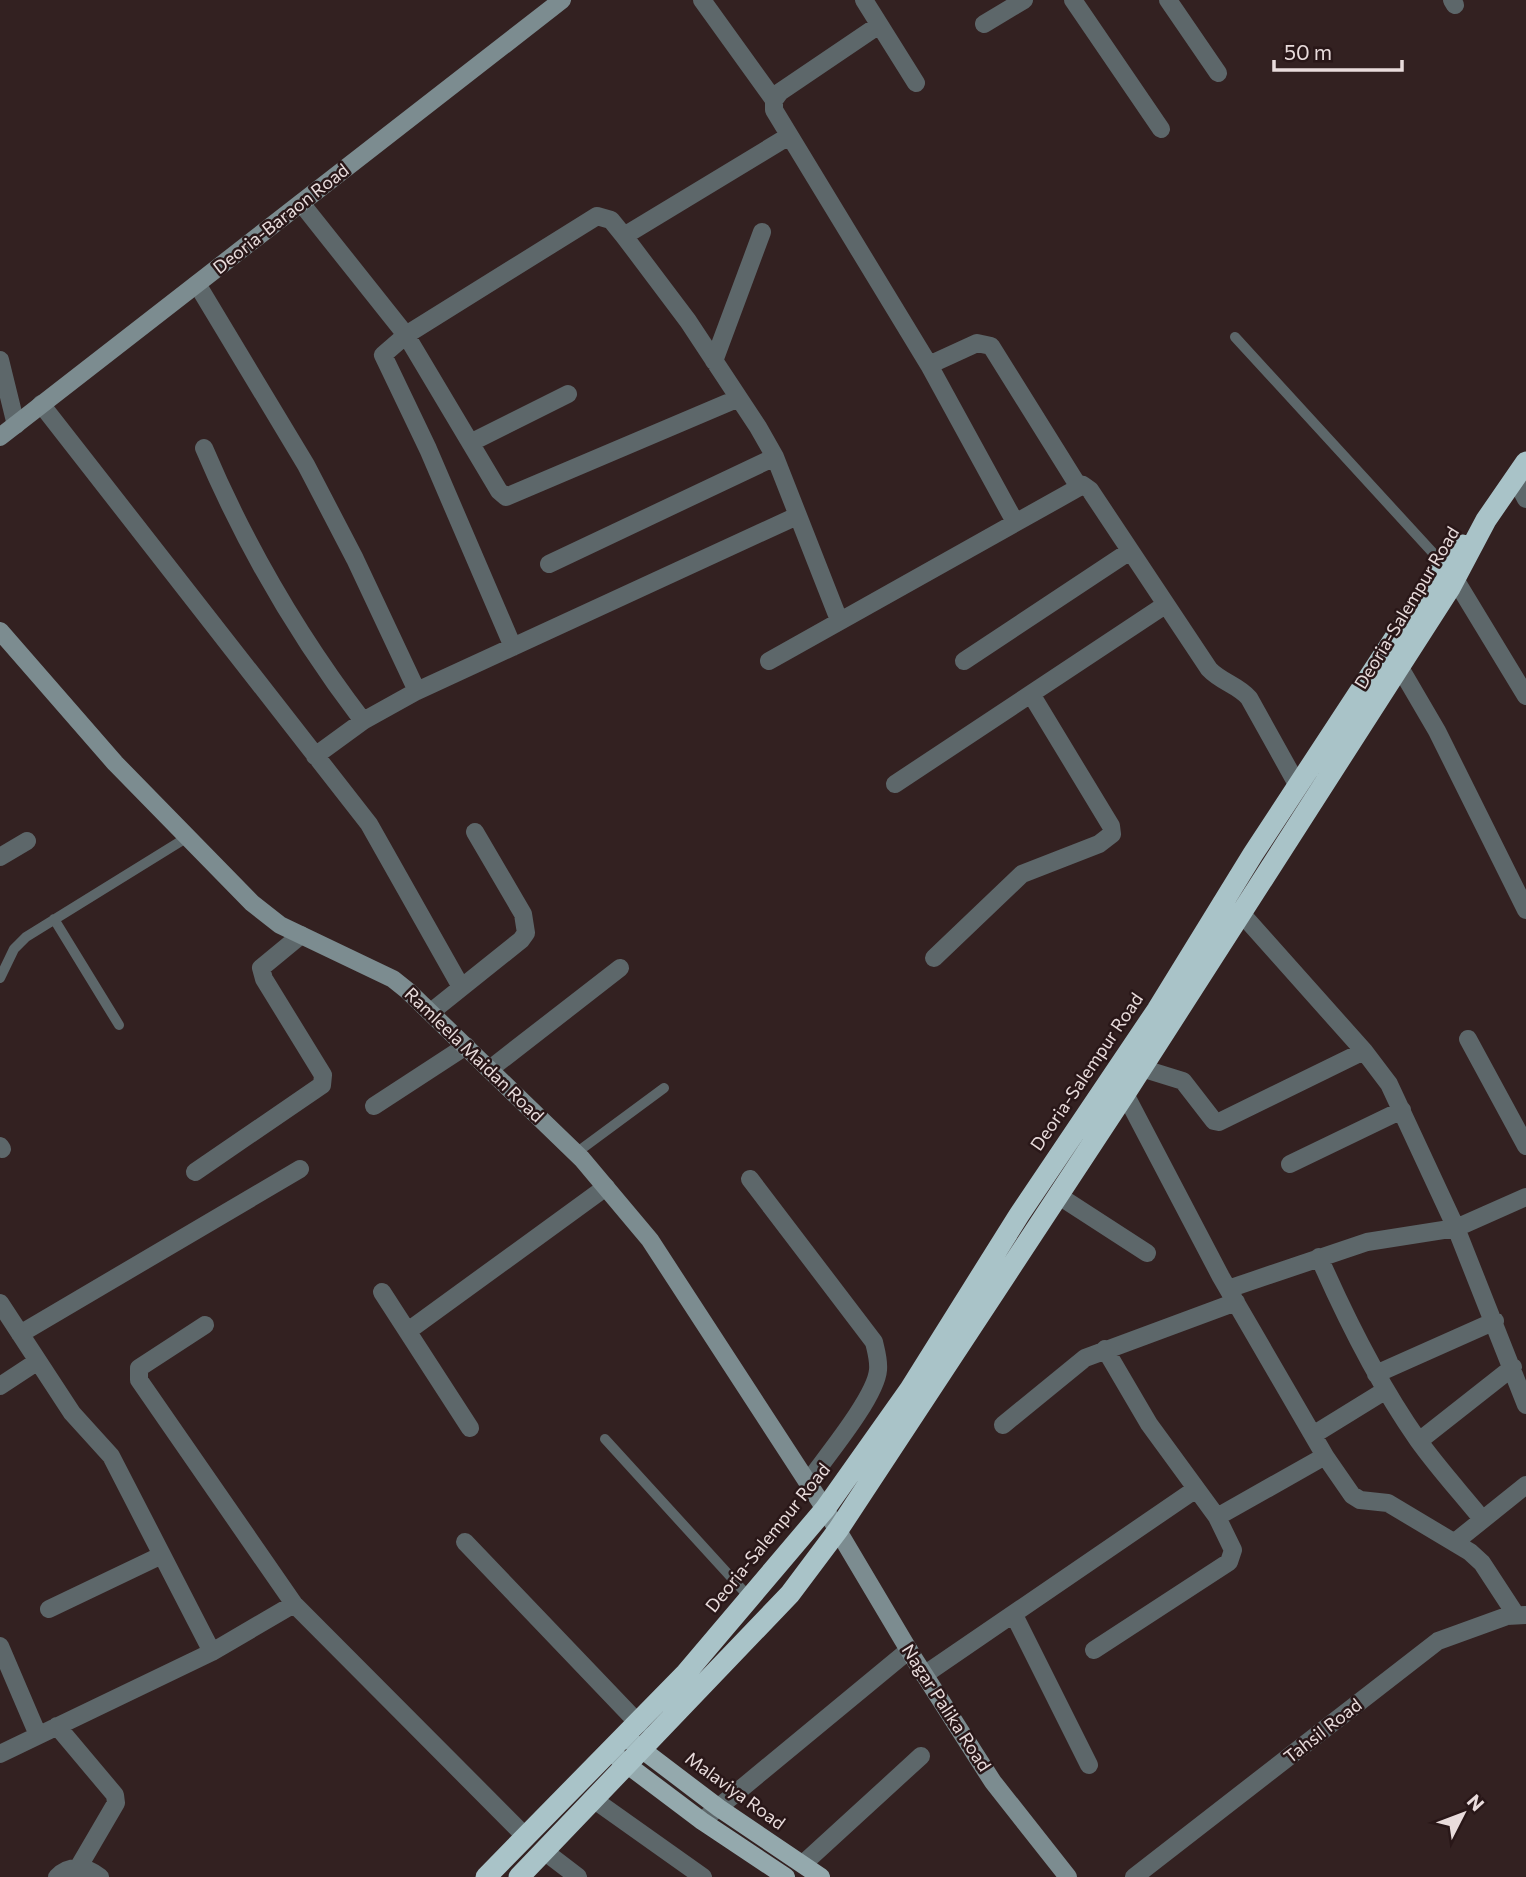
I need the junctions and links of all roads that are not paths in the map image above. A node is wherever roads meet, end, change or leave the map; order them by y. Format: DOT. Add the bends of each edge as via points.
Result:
graph roads {
  1 [pos="562,0"];
  2 [pos="702,0"];
  3 [pos="864,0"];
  4 [pos="1024,0"];
  5 [pos="1073,0"];
  6 [pos="1168,0"];
  7 [pos="984,24"];
  8 [pos="879,25"];
  9 [pos="1218,73"];
  10 [pos="916,83"];
  11 [pos="774,100"];
  12 [pos="1161,129"];
  13 [pos="789,136"];
  14 [pos="301,202"];
  15 [pos="762,232"];
  16 [pos="624,236"];
  17 [pos="197,284"];
  18 [pos="406,335"];
  19 [pos="1235,337"];
  20 [pos="0,360"];
  21 [pos="714,361"];
  22 [pos="929,365"];
  23 [pos="568,394"];
  24 [pos="739,398"];
  25 [pos="41,404"];
  26 [pos="16,425"];
  27 [pos="0,437"];
  28 [pos="472,443"];
  29 [pos="204,448"];
  30 [pos="775,457"];
  31 [pos="1521,470"];
  32 [pos="1079,486"];
  33 [pos="1526,499"];
  34 [pos="797,516"];
  35 [pos="1015,522"];
  36 [pos="1129,551"];
  37 [pos="549,564"];
  38 [pos="1450,571"];
  39 [pos="1165,605"];
  40 [pos="839,620"];
  41 [pos="1,634"];
  42 [pos="513,647"];
  43 [pos="769,660"];
  44 [pos="964,661"];
  45 [pos="1399,666"];
  46 [pos="417,691"];
  47 [pos="1031,694"];
  48 [pos="1526,696"];
  49 [pos="363,721"];
  50 [pos="315,756"];
  51 [pos="895,784"];
  52 [pos="1298,786"];
  53 [pos="475,832"];
  54 [pos="186,838"];
  55 [pos="27,841"];
  56 [pos="0,857"];
  57 [pos="1526,910"];
  58 [pos="1241,913"];
  59 [pos="54,919"];
  60 [pos="301,935"];
  61 [pos="934,958"];
  62 [pos="620,968"];
  63 [pos="0,978"];
  64 [pos="461,986"];
  65 [pos="431,1012"];
  66 [pos="118,1025"];
  67 [pos="1468,1039"];
  68 [pos="466,1046"];
  69 [pos="1364,1051"];
  70 [pos="1142,1068"];
  71 [pos="490,1069"];
  72 [pos="664,1088"];
  73 [pos="1125,1094"];
  74 [pos="374,1106"];
  75 [pos="1402,1110"];
  76 [pos="1526,1146"];
  77 [pos="576,1153"];
  78 [pos="1290,1164"];
  79 [pos="300,1169"];
  80 [pos="195,1172"];
  81 [pos="750,1179"];
  82 [pos="606,1187"];
  83 [pos="1059,1196"];
  84 [pos="1526,1197"];
  85 [pos="1456,1228"];
  86 [pos="1147,1253"];
  87 [pos="1319,1257"];
  88 [pos="382,1292"];
  89 [pos="1232,1295"];
  90 [pos="0,1303"];
  91 [pos="1495,1321"];
  92 [pos="205,1325"];
  93 [pos="408,1332"];
  94 [pos="20,1334"];
  95 [pos="1105,1349"];
  96 [pos="38,1361"];
  97 [pos="1513,1367"];
  98 [pos="1376,1374"];
  99 [pos="0,1385"];
  100 [pos="1386,1390"];
  101 [pos="1526,1405"];
  102 [pos="1003,1425"];
  103 [pos="470,1428"];
  104 [pos="1313,1435"];
  105 [pos="605,1439"];
  106 [pos="1419,1441"];
  107 [pos="1325,1456"];
  108 [pos="808,1482"];
  109 [pos="1526,1485"];
  110 [pos="1196,1489"];
  111 [pos="825,1509"];
  112 [pos="1217,1517"];
  113 [pos="1482,1520"];
  114 [pos="838,1530"];
  115 [pos="465,1542"];
  116 [pos="1455,1542"];
  117 [pos="162,1555"];
  118 [pos="750,1598"];
  119 [pos="294,1604"];
  120 [pos="49,1609"];
  121 [pos="1014,1615"];
  122 [pos="1521,1615"];
  123 [pos="0,1646"];
  124 [pos="909,1650"];
  125 [pos="1094,1650"];
  126 [pos="212,1652"];
  127 [pos="924,1675"];
  128 [pos="57,1727"];
  129 [pos="38,1735"];
  130 [pos="636,1737"];
  131 [pos="0,1754"];
  132 [pos="921,1756"];
  133 [pos="618,1759"];
  134 [pos="1089,1765"];
  135 [pos="593,1799"];
  136 [pos="719,1808"];
  137 [pos="702,1821"];
  138 [pos="526,1837"];
  139 [pos="544,1851"];
  140 [pos="803,1864"];
  141 [pos="78,1868"];
  142 [pos="57,1877"];
  143 [pos="100,1877"];
  144 [pos="486,1877"];
  145 [pos="519,1877"];
  146 [pos="578,1877"];
  147 [pos="703,1877"];
  148 [pos="786,1877"];
  149 [pos="821,1877"];
  150 [pos="1068,1877"];
  151 [pos="1134,1877"];
  1 -- 14 [label="street, Deoria-Baraon Road"];
  2 -- 11 [label="street"];
  3 -- 8 [label="street"];
  4 -- 7 [label="street"];
  5 -- 12 [label="street"];
  6 -- 9 [label="street"];
  8 -- 10 [label="street"];
  8 -- 11 [label="street"];
  11 -- 13 [label="street" via="774,110"];
  13 -- 16 [label="street"];
  13 -- 22 [label="street"];
  14 -- 17 [label="street, Deoria-Baraon Road"];
  14 -- 18 [label="street"];
  15 -- 21 [label="street"];
  16 -- 18 [label="street" via="605,216 586,221"];
  16 -- 21 [label="street"];
  17 -- 25 [label="street, Deoria-Baraon Road"];
  17 -- 46 [label="street" via="306,465"];
  18 -- 28 [label="street"];
  18 -- 42 [label="street" via="384,350 384,360 428,449"];
  19 -- 38 [label="lane"];
  20 -- 26 [label="street"];
  21 -- 24 [label="street"];
  22 -- 32 [label="street" via="977,343 991,346"];
  22 -- 35 [label="street"];
  23 -- 28 [label="street"];
  24 -- 28 [label="street" via="506,497"];
  24 -- 30 [label="street"];
  25 -- 26 [label="street, Deoria-Baraon Road"];
  25 -- 50 [label="street"];
  26 -- 27 [label="street, Deoria-Baraon Road"];
  29 -- 49 [label="street" via="264,574 325,671"];
  30 -- 34 [label="street"];
  30 -- 37 [label="street"];
  31 -- 33 [label="street"];
  31 -- 38 [label="highway, Deoria-Salempur Road"];
  32 -- 35 [label="street"];
  32 -- 36 [label="street" via="1087,486"];
  34 -- 40 [label="street"];
  34 -- 42 [label="street"];
  35 -- 40 [label="street"];
  36 -- 39 [label="street"];
  36 -- 44 [label="street"];
  38 -- 45 [label="highway, Deoria-Salempur Road"];
  38 -- 48 [label="street"];
  38 -- 52 [label="highway, Deoria-Salempur Road"];
  39 -- 47 [label="street"];
  39 -- 52 [label="street" via="1209,669 1249,698"];
  40 -- 43 [label="street"];
  41 -- 54 [label="street, Ramleela Maidan Road"];
  42 -- 46 [label="street"];
  45 -- 57 [label="street"];
  45 -- 58 [label="highway, Deoria-Salempur Road"];
  46 -- 49 [label="street"];
  47 -- 51 [label="street"];
  47 -- 61 [label="street" via="1112,834 1099,844 1021,874"];
  49 -- 50 [label="street"];
  50 -- 64 [label="street" via="387,852"];
  52 -- 111 [label="highway, Deoria-Salempur Road" via="910,1389"];
  53 -- 64 [label="street" via="523,914 526,933"];
  54 -- 59 [label="lane"];
  54 -- 60 [label="street, Ramleela Maidan Road" via="252,903"];
  55 -- 56 [label="street"];
  58 -- 69 [label="street"];
  58 -- 70 [label="highway, Deoria-Salempur Road"];
  59 -- 63 [label="lane" via="15,949"];
  59 -- 66 [label="lane"];
  60 -- 65 [label="street, Ramleela Maidan Road" via="393,979"];
  60 -- 80 [label="street" via="261,968 323,1075 322,1085"];
  62 -- 71 [label="street"];
  64 -- 65 [label="street"];
  65 -- 68 [label="street, Ramleela Maidan Road"];
  67 -- 76 [label="street"];
  68 -- 71 [label="street, Ramleela Maidan Road"];
  68 -- 74 [label="street"];
  69 -- 70 [label="street" via="1219,1122 1183,1081"];
  69 -- 75 [label="street"];
  70 -- 73 [label="highway, Deoria-Salempur Road"];
  71 -- 77 [label="street, Ramleela Maidan Road"];
  72 -- 77 [label="lane"];
  73 -- 83 [label="highway, Deoria-Salempur Road"];
  73 -- 89 [label="street"];
  75 -- 78 [label="street"];
  75 -- 85 [label="street"];
  77 -- 82 [label="street, Ramleela Maidan Road"];
  79 -- 94 [label="street"];
  81 -- 108 [label="street" via="874,1342 877,1355 878,1372 864,1402"];
  82 -- 93 [label="street"];
  82 -- 108 [label="street, Ramleela Maidan Road" via="650,1240"];
  83 -- 86 [label="street"];
  83 -- 114 [label="highway, Deoria-Salempur Road"];
  84 -- 85 [label="street"];
  85 -- 87 [label="street" via="1367,1242"];
  85 -- 91 [label="street"];
  87 -- 89 [label="street"];
  87 -- 98 [label="street"];
  88 -- 93 [label="street"];
  89 -- 95 [label="street"];
  89 -- 104 [label="street"];
  90 -- 94 [label="street"];
  91 -- 97 [label="street"];
  91 -- 98 [label="street"];
  92 -- 119 [label="street" via="136,1374"];
  93 -- 103 [label="street"];
  94 -- 96 [label="street"];
  95 -- 102 [label="street" via="1071,1368"];
  95 -- 110 [label="street" via="1149,1424"];
  96 -- 99 [label="street"];
  96 -- 117 [label="street" via="72,1413 111,1456"];
  97 -- 101 [label="street"];
  97 -- 106 [label="street"];
  98 -- 100 [label="street"];
  100 -- 104 [label="street"];
  100 -- 106 [label="street"];
  104 -- 107 [label="street"];
  105 -- 118 [label="lane"];
  106 -- 113 [label="street"];
  107 -- 112 [label="street"];
  107 -- 116 [label="street" via="1360,1500 1388,1503"];
  108 -- 111 [label="street, Ramleela Maidan Road"];
  109 -- 113 [label="street"];
  110 -- 112 [label="street"];
  110 -- 121 [label="street"];
  111 -- 114 [label="street, Ramleela Maidan Road"];
  111 -- 118 [label="highway, Deoria-Salempur Road"];
  112 -- 125 [label="street" via="1233,1550 1229,1562"];
  113 -- 116 [label="street"];
  114 -- 124 [label="street, Nagar Palika Road"];
  114 -- 130 [label="highway, Deoria-Salempur Road" via="790,1594"];
  115 -- 130 [label="street"];
  116 -- 122 [label="street" via="1482,1563"];
  117 -- 120 [label="street"];
  117 -- 126 [label="street"];
  118 -- 130 [label="highway, Deoria-Salempur Road"];
  119 -- 126 [label="street"];
  119 -- 138 [label="street"];
  121 -- 127 [label="street"];
  121 -- 134 [label="street"];
  122 -- 151 [label="street, Tahsil Road" via="1438,1641"];
  123 -- 129 [label="street"];
  124 -- 127 [label="street, Nagar Palika Road"];
  124 -- 136 [label="street"];
  126 -- 128 [label="street"];
  127 -- 150 [label="street, Nagar Palika Road" via="993,1782"];
  128 -- 129 [label="street"];
  128 -- 141 [label="street" via="115,1795 116,1803"];
  129 -- 131 [label="street"];
  130 -- 133 [label="highway, Deoria-Salempur Road"];
  130 -- 136 [label="main road, Malaviya Road"];
  132 -- 140 [label="street"];
  133 -- 135 [label="highway, Deoria-Salempur Road"];
  133 -- 137 [label="main road"];
  133 -- 138 [label="highway, Deoria-Salempur Road"];
  135 -- 139 [label="highway, Deoria-Salempur Road"];
  135 -- 147 [label="street"];
  136 -- 137 [label="street"];
  136 -- 140 [label="main road, Malaviya Road"];
  137 -- 148 [label="main road"];
  138 -- 144 [label="highway, Deoria-Salempur Road"];
  139 -- 145 [label="highway, Deoria-Salempur Road"];
  139 -- 146 [label="street"];
  140 -- 149 [label="main road, Malaviya Road"];
  141 -- 142 [label="street"];
  141 -- 143 [label="street"];
}
